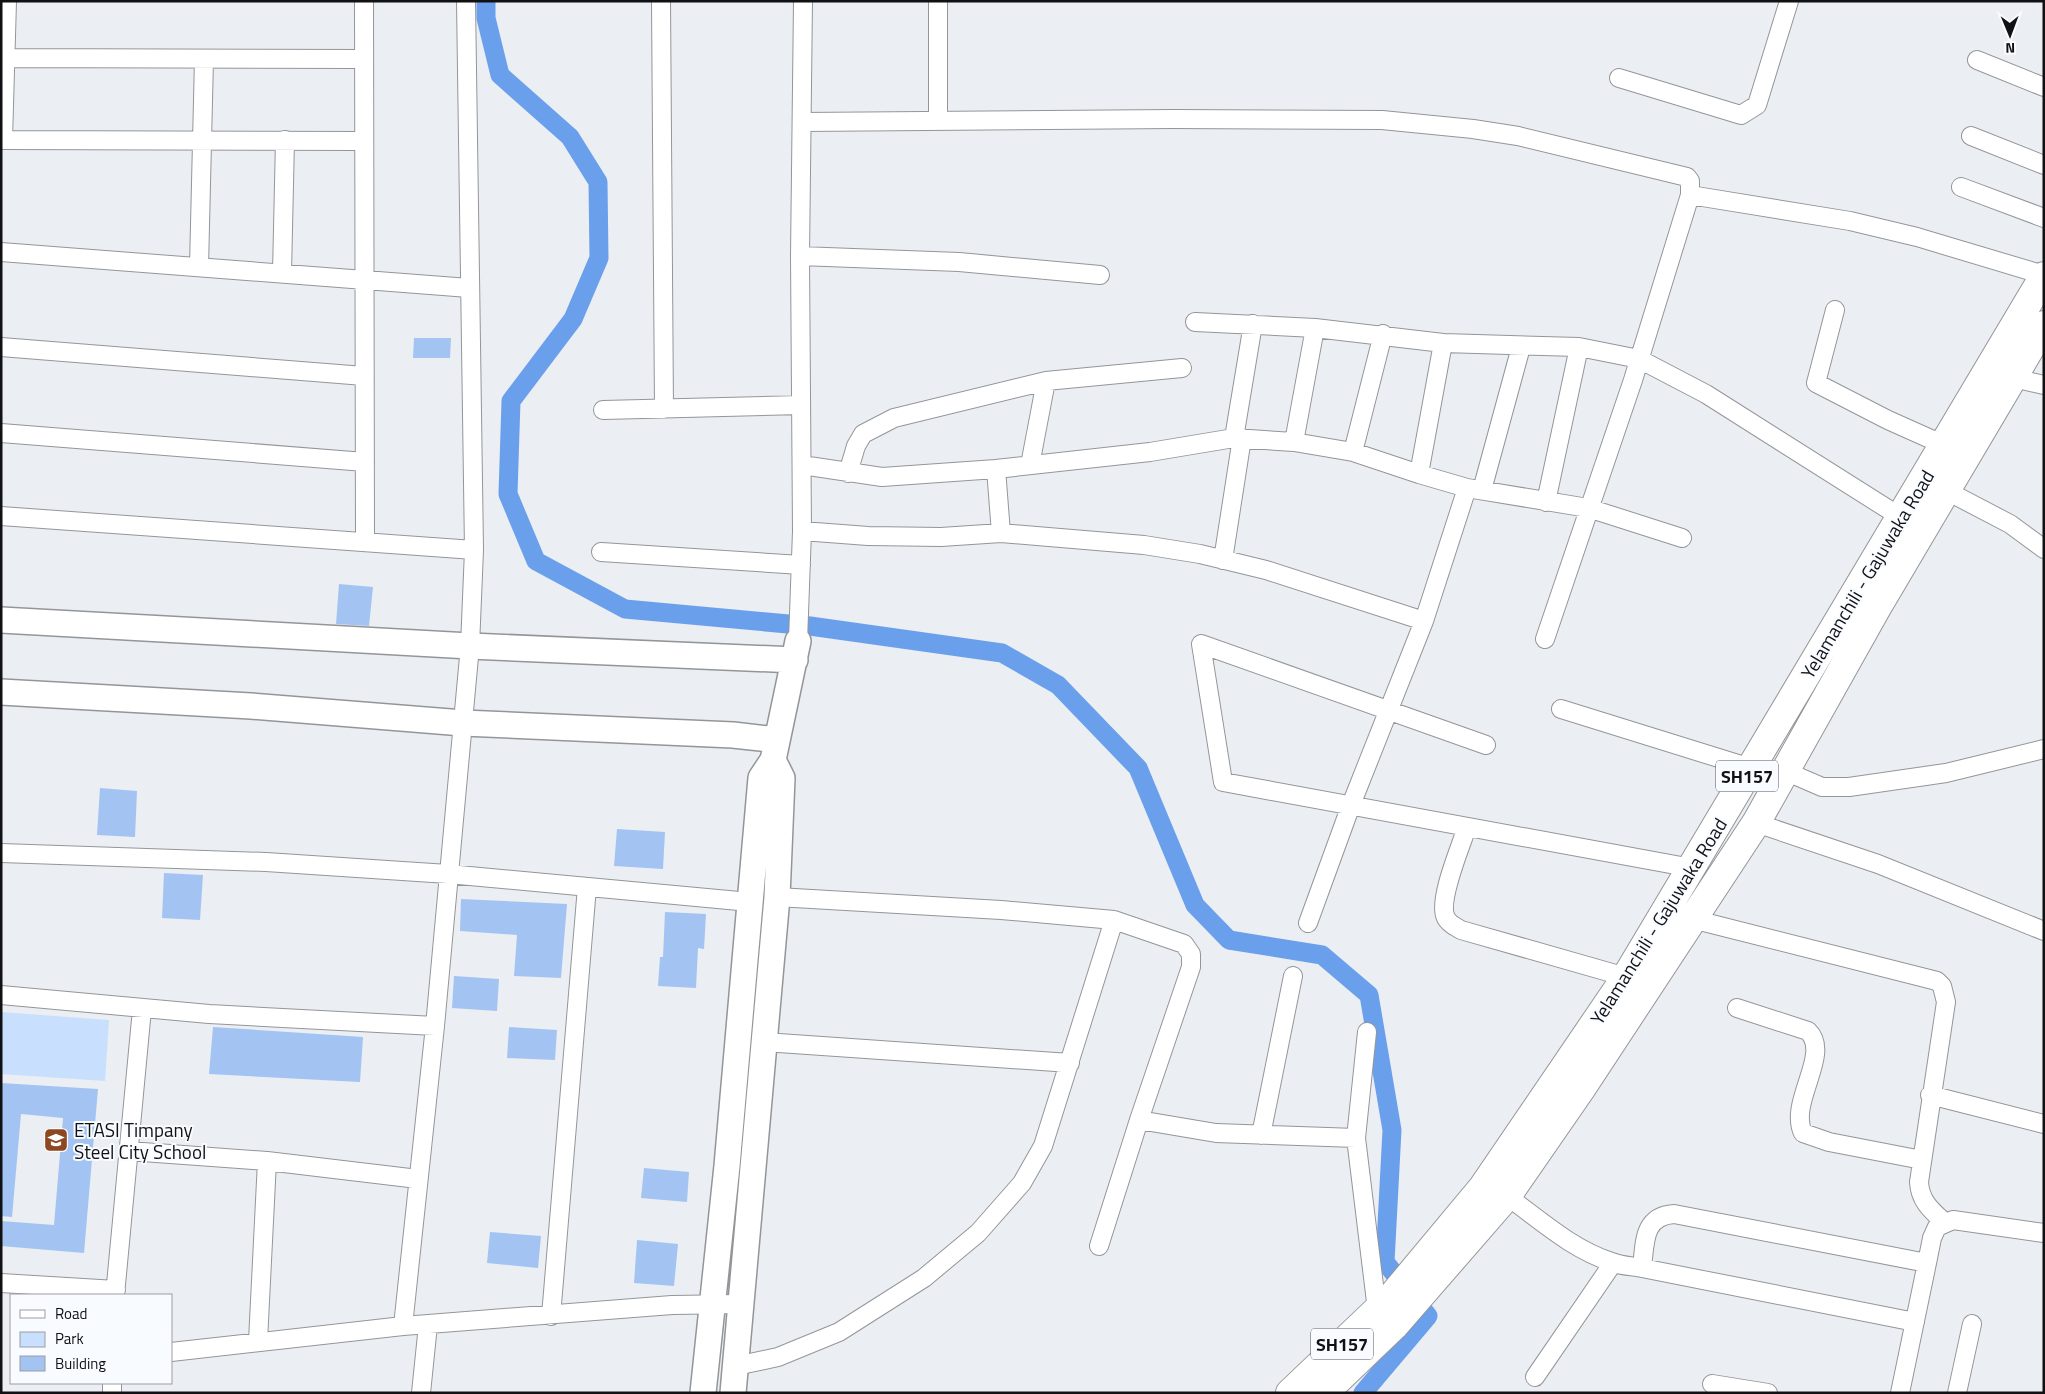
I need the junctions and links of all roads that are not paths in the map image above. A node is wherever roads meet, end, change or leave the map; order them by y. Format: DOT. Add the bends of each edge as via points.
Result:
graph roads {
  1 [pos="7,1"];
  2 [pos="364,1"];
  3 [pos="466,1"];
  4 [pos="661,1"];
  5 [pos="802,1"];
  6 [pos="938,1"];
  7 [pos="1789,1"];
  8 [pos="6,58"];
  9 [pos="204,59"];
  10 [pos="364,59"];
  11 [pos="1977,60"];
  12 [pos="1619,78"];
  13 [pos="2044,87"];
  14 [pos="938,121"];
  15 [pos="802,122"];
  16 [pos="1971,136"];
  17 [pos="2,140"];
  18 [pos="203,140"];
  19 [pos="285,140"];
  20 [pos="364,141"];
  21 [pos="2044,165"];
  22 [pos="1961,187"];
  23 [pos="1690,195"];
  24 [pos="2044,218"];
  25 [pos="1,252"];
  26 [pos="800,256"];
  27 [pos="199,267"];
  28 [pos="282,273"];
  29 [pos="1100,275"];
  30 [pos="2044,276"];
  31 [pos="364,280"];
  32 [pos="469,288"];
  33 [pos="1835,310"];
  34 [pos="1195,322"];
  35 [pos="1253,324"];
  36 [pos="2044,324"];
  37 [pos="1315,328"];
  38 [pos="1383,334"];
  39 [pos="1443,342"];
  40 [pos="1,347"];
  41 [pos="1521,347"];
  42 [pos="1579,347"];
  43 [pos="1639,359"];
  44 [pos="1182,368"];
  45 [pos="364,376"];
  46 [pos="2013,378"];
  47 [pos="1046,381"];
  48 [pos="2044,386"];
  49 [pos="800,405"];
  50 [pos="664,409"];
  51 [pos="603,410"];
  52 [pos="1,433"];
  53 [pos="1238,438"];
  54 [pos="1294,442"];
  55 [pos="1944,444"];
  56 [pos="1353,452"];
  57 [pos="365,462"];
  58 [pos="802,465"];
  59 [pos="1030,465"];
  60 [pos="996,469"];
  61 [pos="848,473"];
  62 [pos="1419,474"];
  63 [pos="1475,489"];
  64 [pos="1945,490"];
  65 [pos="1546,502"];
  66 [pos="1588,508"];
  67 [pos="1,516"];
  68 [pos="1902,518"];
  69 [pos="802,531"];
  70 [pos="1001,533"];
  71 [pos="1682,538"];
  72 [pos="365,541"];
  73 [pos="2044,549"];
  74 [pos="474,550"];
  75 [pos="601,552"];
  76 [pos="1223,560"];
  77 [pos="801,565"];
  78 [pos="1,620"];
  79 [pos="1424,621"];
  80 [pos="1545,638"];
  81 [pos="470,646"];
  82 [pos="796,651"];
  83 [pos="1,692"];
  84 [pos="1561,709"];
  85 [pos="1389,710"];
  86 [pos="463,723"];
  87 [pos="1486,745"];
  88 [pos="2044,749"];
  89 [pos="775,750"];
  90 [pos="1752,768"];
  91 [pos="1784,771"];
  92 [pos="1351,805"];
  93 [pos="1756,823"];
  94 [pos="1467,827"];
  95 [pos="1,853"];
  96 [pos="1692,868"];
  97 [pos="448,874"];
  98 [pos="587,887"];
  99 [pos="777,897"];
  100 [pos="750,902"];
  101 [pos="1114,920"];
  102 [pos="1692,920"];
  103 [pos="1308,923"];
  104 [pos="2044,931"];
  105 [pos="1293,976"];
  106 [pos="1626,977"];
  107 [pos="1,995"];
  108 [pos="1737,1008"];
  109 [pos="142,1009"];
  110 [pos="435,1026"];
  111 [pos="1367,1032"];
  112 [pos="764,1042"];
  113 [pos="1070,1063"];
  114 [pos="1930,1095"];
  115 [pos="1139,1120"];
  116 [pos="2044,1124"];
  117 [pos="1261,1135"];
  118 [pos="1356,1138"];
  119 [pos="129,1151"];
  120 [pos="1922,1160"];
  121 [pos="267,1161"];
  122 [pos="418,1179"];
  123 [pos="1507,1196"];
  124 [pos="1474,1216"];
  125 [pos="1944,1222"];
  126 [pos="2044,1233"];
  127 [pos="1099,1246"];
  128 [pos="1613,1263"];
  129 [pos="1928,1263"];
  130 [pos="1642,1268"];
  131 [pos="1,1283"];
  132 [pos="116,1293"];
  133 [pos="712,1304"];
  134 [pos="740,1304"];
  135 [pos="1388,1311"];
  136 [pos="551,1316"];
  137 [pos="1915,1322"];
  138 [pos="1972,1324"];
  139 [pos="428,1325"];
  140 [pos="403,1326"];
  141 [pos="258,1341"];
  142 [pos="172,1352"];
  143 [pos="736,1366"];
  144 [pos="1535,1377"];
  145 [pos="1712,1384"];
  146 [pos="421,1393"];
  147 [pos="703,1393"];
  148 [pos="733,1393"];
  149 [pos="1290,1393"];
  150 [pos="1324,1393"];
  151 [pos="1768,1393"];
  152 [pos="1900,1393"];
  153 [pos="1957,1393"];
  1 -- 8 [label="street"];
  2 -- 10 [label="street"];
  3 -- 32 [label="street"];
  4 -- 50 [label="street"];
  5 -- 15 [label="street"];
  6 -- 14 [label="street"];
  7 -- 12 [label="street" via="1757,105 1750,111 1741,115"];
  8 -- 9 [label="street"];
  8 -- 17 [label="street"];
  9 -- 10 [label="street"];
  9 -- 18 [label="street"];
  10 -- 20 [label="street"];
  11 -- 13 [label="street"];
  14 -- 15 [label="street"];
  14 -- 23 [label="street" via="1382,120 1425,124 1518,136 1680,174 1690,181"];
  15 -- 26 [label="street"];
  16 -- 21 [label="street"];
  17 -- 18 [label="street"];
  18 -- 19 [label="street"];
  18 -- 27 [label="street"];
  19 -- 20 [label="street"];
  19 -- 28 [label="street"];
  20 -- 31 [label="street"];
  22 -- 24 [label="street"];
  23 -- 30 [label="street" via="1850,221 1917,237"];
  23 -- 43 [label="street"];
  25 -- 27 [label="street"];
  26 -- 29 [label="street" via="959,262"];
  26 -- 49 [label="street"];
  27 -- 28 [label="street"];
  28 -- 31 [label="street"];
  30 -- 55 [label="main road, Yelamanchili - Gajuwaka Road / SH157"];
  31 -- 32 [label="street"];
  31 -- 45 [label="street"];
  32 -- 74 [label="street"];
  33 -- 55 [label="street" via="1816,383"];
  34 -- 35 [label="street"];
  35 -- 37 [label="street"];
  35 -- 53 [label="street"];
  36 -- 46 [label="main road, Yelamanchili - Gajuwaka Road / SH157"];
  37 -- 38 [label="street"];
  37 -- 54 [label="street"];
  38 -- 39 [label="street"];
  38 -- 56 [label="street"];
  39 -- 41 [label="street"];
  39 -- 62 [label="street"];
  40 -- 45 [label="street"];
  41 -- 42 [label="street"];
  41 -- 63 [label="street"];
  42 -- 43 [label="street"];
  42 -- 65 [label="street"];
  43 -- 66 [label="street"];
  43 -- 68 [label="street" via="1706,394"];
  44 -- 47 [label="street"];
  45 -- 57 [label="street"];
  46 -- 48 [label="street"];
  46 -- 64 [label="main road, Yelamanchili - Gajuwaka Road / SH157"];
  47 -- 59 [label="street"];
  47 -- 61 [label="street" via="894,418 863,434"];
  49 -- 50 [label="street"];
  49 -- 58 [label="street"];
  50 -- 51 [label="street"];
  52 -- 57 [label="street"];
  53 -- 54 [label="street"];
  53 -- 59 [label="street" via="1150,452"];
  53 -- 76 [label="street"];
  54 -- 56 [label="street"];
  55 -- 68 [label="main road, Yelamanchili - Gajuwaka Road / SH157"];
  56 -- 62 [label="street"];
  57 -- 72 [label="street"];
  58 -- 61 [label="street"];
  58 -- 69 [label="street"];
  59 -- 60 [label="street"];
  60 -- 61 [label="street" via="882,477"];
  60 -- 70 [label="street"];
  62 -- 63 [label="street"];
  63 -- 65 [label="street"];
  63 -- 79 [label="street"];
  64 -- 73 [label="street" via="2010,524"];
  64 -- 91 [label="main road, Yelamanchili - Gajuwaka Road / SH157"];
  65 -- 66 [label="street"];
  66 -- 71 [label="street"];
  66 -- 80 [label="street"];
  67 -- 72 [label="street"];
  68 -- 90 [label="main road, Yelamanchili - Gajuwaka Road / SH157"];
  69 -- 70 [label="street" via="941,537"];
  69 -- 77 [label="street"];
  70 -- 76 [label="street" via="1144,545"];
  72 -- 74 [label="street"];
  74 -- 81 [label="street"];
  75 -- 77 [label="street"];
  76 -- 79 [label="street" via="1266,570"];
  77 -- 82 [label="street"];
  78 -- 81 [label="street"];
  79 -- 85 [label="street"];
  81 -- 82 [label="street"];
  81 -- 86 [label="street"];
  82 -- 89 [label="street"];
  83 -- 86 [label="street" via="251,706"];
  84 -- 90 [label="street"];
  85 -- 87 [label="street"];
  85 -- 92 [label="street"];
  85 -- 92 [label="street" via="1200,644 1224,782"];
  86 -- 89 [label="street" via="733,735"];
  86 -- 97 [label="street"];
  88 -- 91 [label="street" via="1946,773 1849,787 1822,787"];
  89 -- 99 [label="street" via="782,778"];
  89 -- 100 [label="street" via="761,778"];
  90 -- 96 [label="main road, Yelamanchili - Gajuwaka Road / SH157"];
  91 -- 93 [label="main road, Yelamanchili - Gajuwaka Road / SH157"];
  92 -- 94 [label="street"];
  92 -- 103 [label="street"];
  93 -- 102 [label="main road, Yelamanchili - Gajuwaka Road / SH157"];
  93 -- 104 [label="street" via="1878,864"];
  94 -- 96 [label="street"];
  94 -- 106 [label="street" via="1444,902 1446,918 1451,924 1461,930"];
  95 -- 97 [label="street" via="266,862"];
  96 -- 106 [label="main road, Yelamanchili - Gajuwaka Road / SH157"];
  97 -- 98 [label="street"];
  97 -- 110 [label="street"];
  98 -- 100 [label="street"];
  98 -- 136 [label="street"];
  99 -- 101 [label="street"];
  99 -- 112 [label="street"];
  100 -- 133 [label="street"];
  101 -- 113 [label="street"];
  101 -- 115 [label="street" via="1184,944 1191,954 1191,967"];
  102 -- 114 [label="street" via="1937,980 1946,1002"];
  102 -- 123 [label="main road, Yelamanchili - Gajuwaka Road / SH157"];
  105 -- 117 [label="street"];
  106 -- 124 [label="main road, Yelamanchili - Gajuwaka Road / SH157" via="1483,1187"];
  107 -- 109 [label="street"];
  108 -- 120 [label="street" via="1808,1031 1813,1036 1816,1052 1800,1111 1803,1132 1829,1142"];
  109 -- 110 [label="street"];
  109 -- 119 [label="street"];
  110 -- 122 [label="street"];
  111 -- 118 [label="street"];
  112 -- 113 [label="street"];
  112 -- 134 [label="street"];
  113 -- 143 [label="street" via="1043,1146 1022,1183 978,1233 924,1278 840,1332 778,1357"];
  114 -- 116 [label="street"];
  114 -- 120 [label="street"];
  115 -- 117 [label="street" via="1216,1133"];
  115 -- 127 [label="street"];
  117 -- 118 [label="street"];
  118 -- 135 [label="street"];
  119 -- 121 [label="street"];
  119 -- 132 [label="street"];
  120 -- 125 [label="street" via="1920,1193"];
  121 -- 122 [label="street"];
  121 -- 141 [label="street"];
  122 -- 140 [label="street"];
  123 -- 124 [label="main road, Yelamanchili - Gajuwaka Road / SH157"];
  123 -- 128 [label="street" via="1575,1245"];
  124 -- 135 [label="main road, Yelamanchili - Gajuwaka Road / SH157"];
  125 -- 126 [label="street" via="1967,1221"];
  125 -- 129 [label="street" via="1937,1227 1932,1238"];
  128 -- 130 [label="street"];
  128 -- 144 [label="street"];
  129 -- 130 [label="street" via="1674,1214 1654,1219 1648,1229"];
  129 -- 137 [label="street"];
  130 -- 137 [label="street"];
  131 -- 132 [label="street"];
  133 -- 134 [label="street"];
  133 -- 136 [label="street"];
  133 -- 147 [label="street"];
  134 -- 143 [label="street"];
  135 -- 149 [label="main road, Yelamanchili - Gajuwaka Road / SH157"];
  135 -- 150 [label="main road, Yelamanchili - Gajuwaka Road / SH157"];
  136 -- 139 [label="street"];
  137 -- 152 [label="street"];
  138 -- 153 [label="street"];
  139 -- 140 [label="street"];
  139 -- 146 [label="street"];
  140 -- 141 [label="street"];
  141 -- 142 [label="street"];
  143 -- 148 [label="street"];
  145 -- 151 [label="street"];
}
